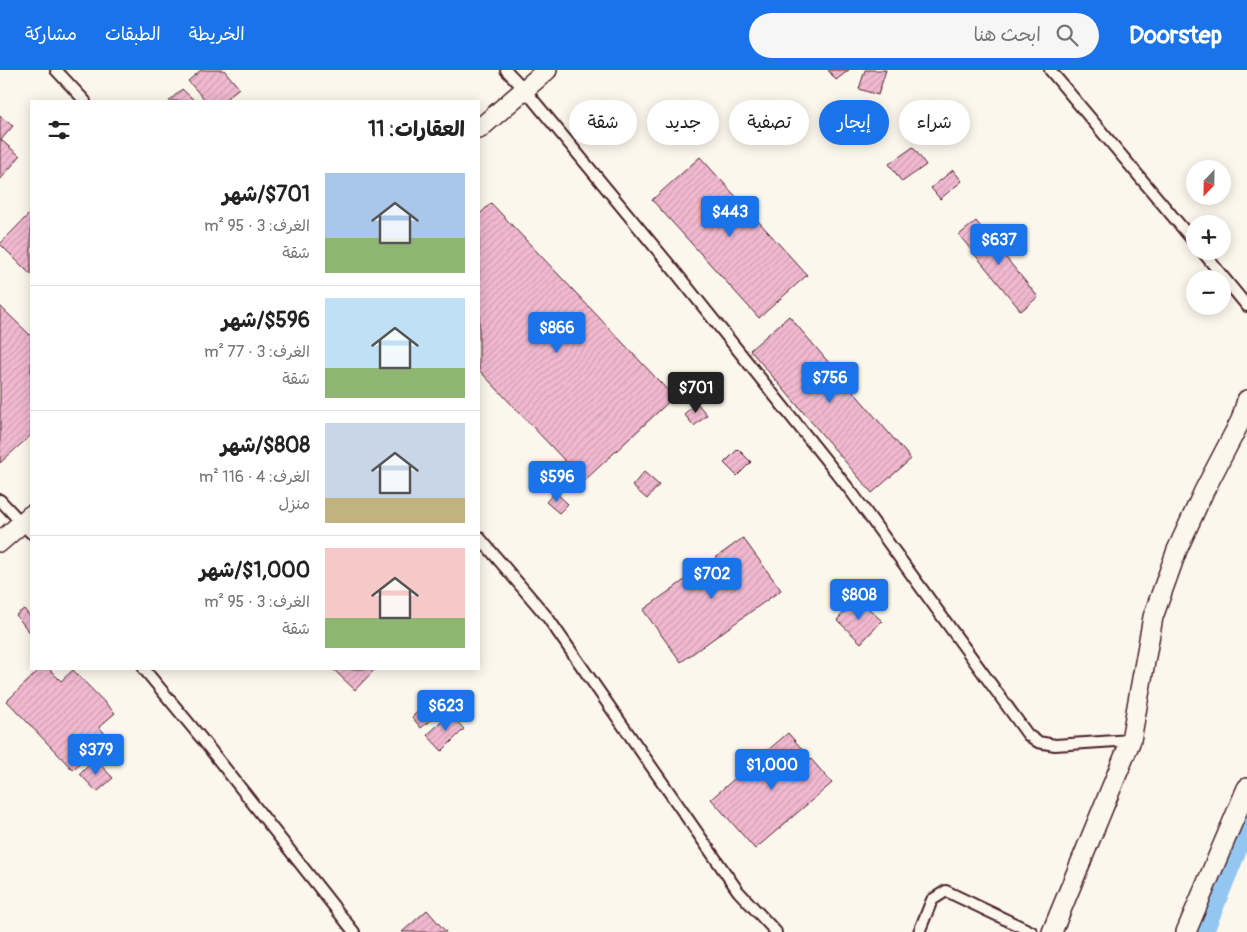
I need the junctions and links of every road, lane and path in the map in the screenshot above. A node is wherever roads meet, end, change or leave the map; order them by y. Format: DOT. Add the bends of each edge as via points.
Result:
graph roads {
  1 [pos="56,70"];
  2 [pos="506,70"];
  3 [pos="547,70"];
  4 [pos="1050,70"];
  5 [pos="525,90"];
  6 [pos="84,100"];
  7 [pos="480,128"];
  8 [pos="1186,232"];
  9 [pos="1209,260"];
  10 [pos="1247,306"];
  11 [pos="1247,400"];
  12 [pos="0,500"];
  13 [pos="28,523"];
  14 [pos="480,538"];
  15 [pos="0,542"];
  16 [pos="145,670"];
  17 [pos="1131,740"];
  18 [pos="1247,788"];
  19 [pos="354,932"];
  20 [pos="776,932"];
  21 [pos="919,932"];
  22 [pos="1032,932"];
  23 [pos="1052,932"];
  24 [pos="1186,932"];
  1 -- 6 [label="lane"];
  2 -- 5 [label="lane"];
  3 -- 5 [label="street"];
  4 -- 8 [label="lane"];
  5 -- 7 [label="street"];
  5 -- 17 [label="lane" via="853,494 1028,735 1038,742 1056,745"];
  9 -- 10 [label="lane"];
  11 -- 17 [label="street" via="1241,420 1177,550 1153,617"];
  12 -- 13 [label="lane"];
  13 -- 15 [label="street"];
  14 -- 20 [label="lane" via="548,618 738,891"];
  16 -- 19 [label="lane"];
  17 -- 23 [label="street"];
  18 -- 24 [label="street"];
  21 -- 22 [label="lane" via="932,900 946,891"];
}
